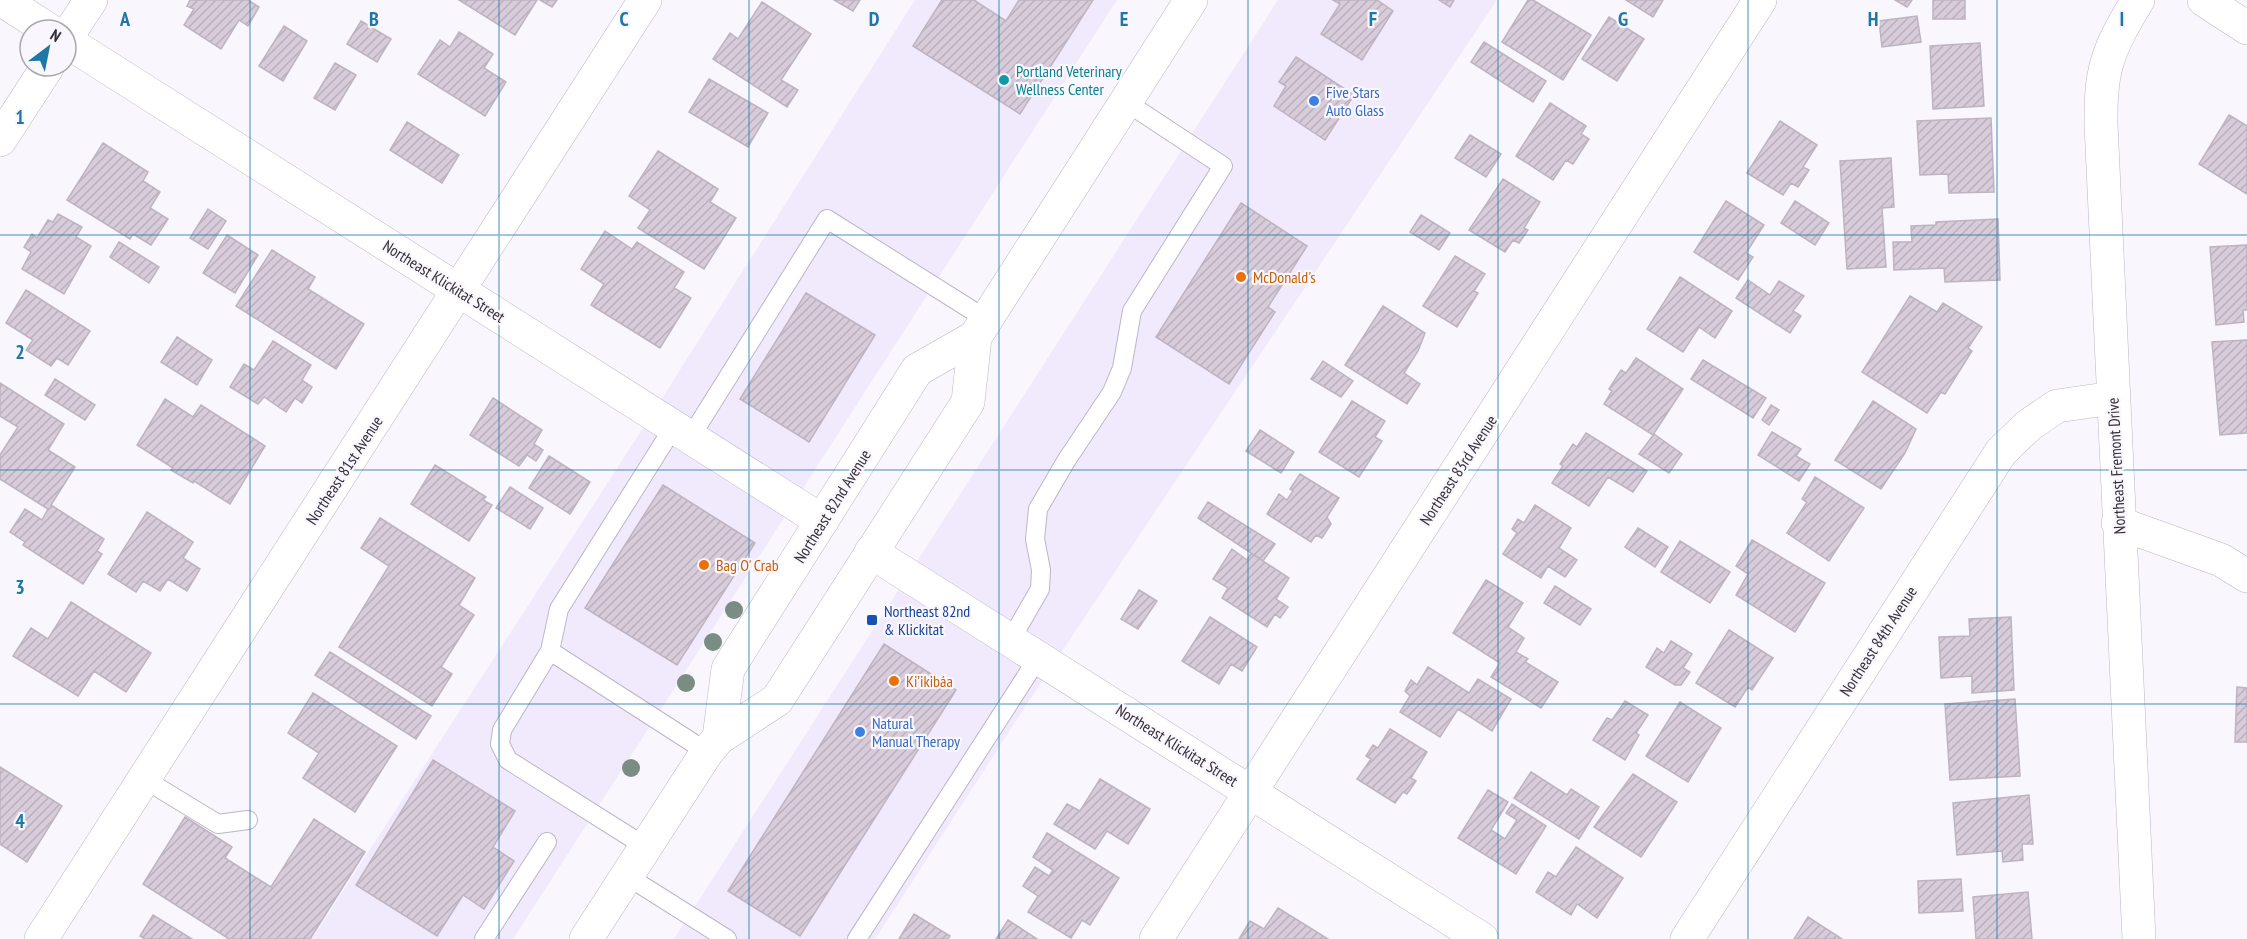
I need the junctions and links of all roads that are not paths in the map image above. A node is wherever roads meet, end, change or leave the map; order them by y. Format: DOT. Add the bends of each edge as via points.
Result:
graph roads {
  1 [pos="2,0"];
  2 [pos="91,0"];
  3 [pos="645,0"];
  4 [pos="1191,0"];
  5 [pos="1760,0"];
  6 [pos="2138,0"];
  7 [pos="2204,0"];
  8 [pos="30,18"];
  9 [pos="78,20"];
  10 [pos="2247,28"];
  11 [pos="78,47"];
  12 [pos="40,78"];
  13 [pos="1126,102"];
  14 [pos="0,140"];
  15 [pos="459,291"];
  16 [pos="980,328"];
  17 [pos="2113,398"];
  18 [pos="681,433"];
  19 [pos="822,521"];
  20 [pos="2118,523"];
  21 [pos="871,552"];
  22 [pos="2247,576"];
  23 [pos="1010,641"];
  24 [pos="550,651"];
  25 [pos="1038,658"];
  26 [pos="713,745"];
  27 [pos="144,779"];
  28 [pos="1251,792"];
  29 [pos="248,820"];
  30 [pos="547,842"];
  31 [pos="646,847"];
  32 [pos="627,876"];
  33 [pos="41,939"];
  34 [pos="484,939"];
  35 [pos="586,939"];
  36 [pos="727,939"];
  37 [pos="857,939"];
  38 [pos="1156,939"];
  39 [pos="1482,939"];
  40 [pos="1687,939"];
  41 [pos="2139,939"];
  1 -- 8 [label="street"];
  2 -- 9 [label="street"];
  3 -- 15 [label="street, Northeast 81st Avenue"];
  4 -- 13 [label="street, Northeast 82nd Avenue"];
  5 -- 28 [label="street, Northeast 83rd Avenue"];
  6 -- 17 [label="street, Northeast Fremont Drive" via="2107,63 2102,92"];
  7 -- 10 [label="street"];
  11 -- 15 [label="street, Northeast Klickitat Street"];
  12 -- 14 [label="street"];
  13 -- 16 [label="street, Northeast 82nd Avenue"];
  13 -- 23 [label="lane" via="1222,166 1132,311 1122,368 1112,392 1038,509 1035,539 1040,589"];
  15 -- 18 [label="street, Northeast Klickitat Street"];
  15 -- 27 [label="street, Northeast 81st Avenue"];
  16 -- 18 [label="lane" via="827,219"];
  16 -- 19 [label="street, Northeast 82nd Avenue" via="917,370"];
  16 -- 21 [label="street, Northeast 82nd Avenue" via="968,402"];
  17 -- 20 [label="street, Northeast Fremont Drive"];
  17 -- 40 [label="street, Northeast 84th Avenue" via="2057,406 2029,425 2001,452"];
  18 -- 19 [label="street, Northeast Klickitat Street"];
  18 -- 24 [label="lane" via="559,609"];
  19 -- 26 [label="street, Northeast 82nd Avenue" via="728,669"];
  20 -- 22 [label="street" via="2221,560"];
  20 -- 41 [label="street, Northeast Fremont Drive"];
  21 -- 23 [label="street, Northeast Klickitat Street"];
  21 -- 26 [label="street, Northeast 82nd Avenue" via="777,700"];
  23 -- 25 [label="street, Northeast Klickitat Street"];
  24 -- 26 [label="lane"];
  24 -- 31 [label="lane" via="502,730 500,744 508,760"];
  25 -- 28 [label="street, Northeast Klickitat Street"];
  25 -- 37 [label="lane"];
  26 -- 31 [label="street, Northeast 82nd Avenue"];
  27 -- 29 [label="lane" via="218,824"];
  27 -- 33 [label="street, Northeast 81st Avenue"];
  28 -- 38 [label="street, Northeast 83rd Avenue"];
  28 -- 39 [label="street, Northeast Klickitat Street"];
  30 -- 34 [label="lane"];
  31 -- 32 [label="street, Northeast 82nd Avenue"];
  32 -- 35 [label="street, Northeast 82nd Avenue"];
  32 -- 36 [label="lane"];
}
